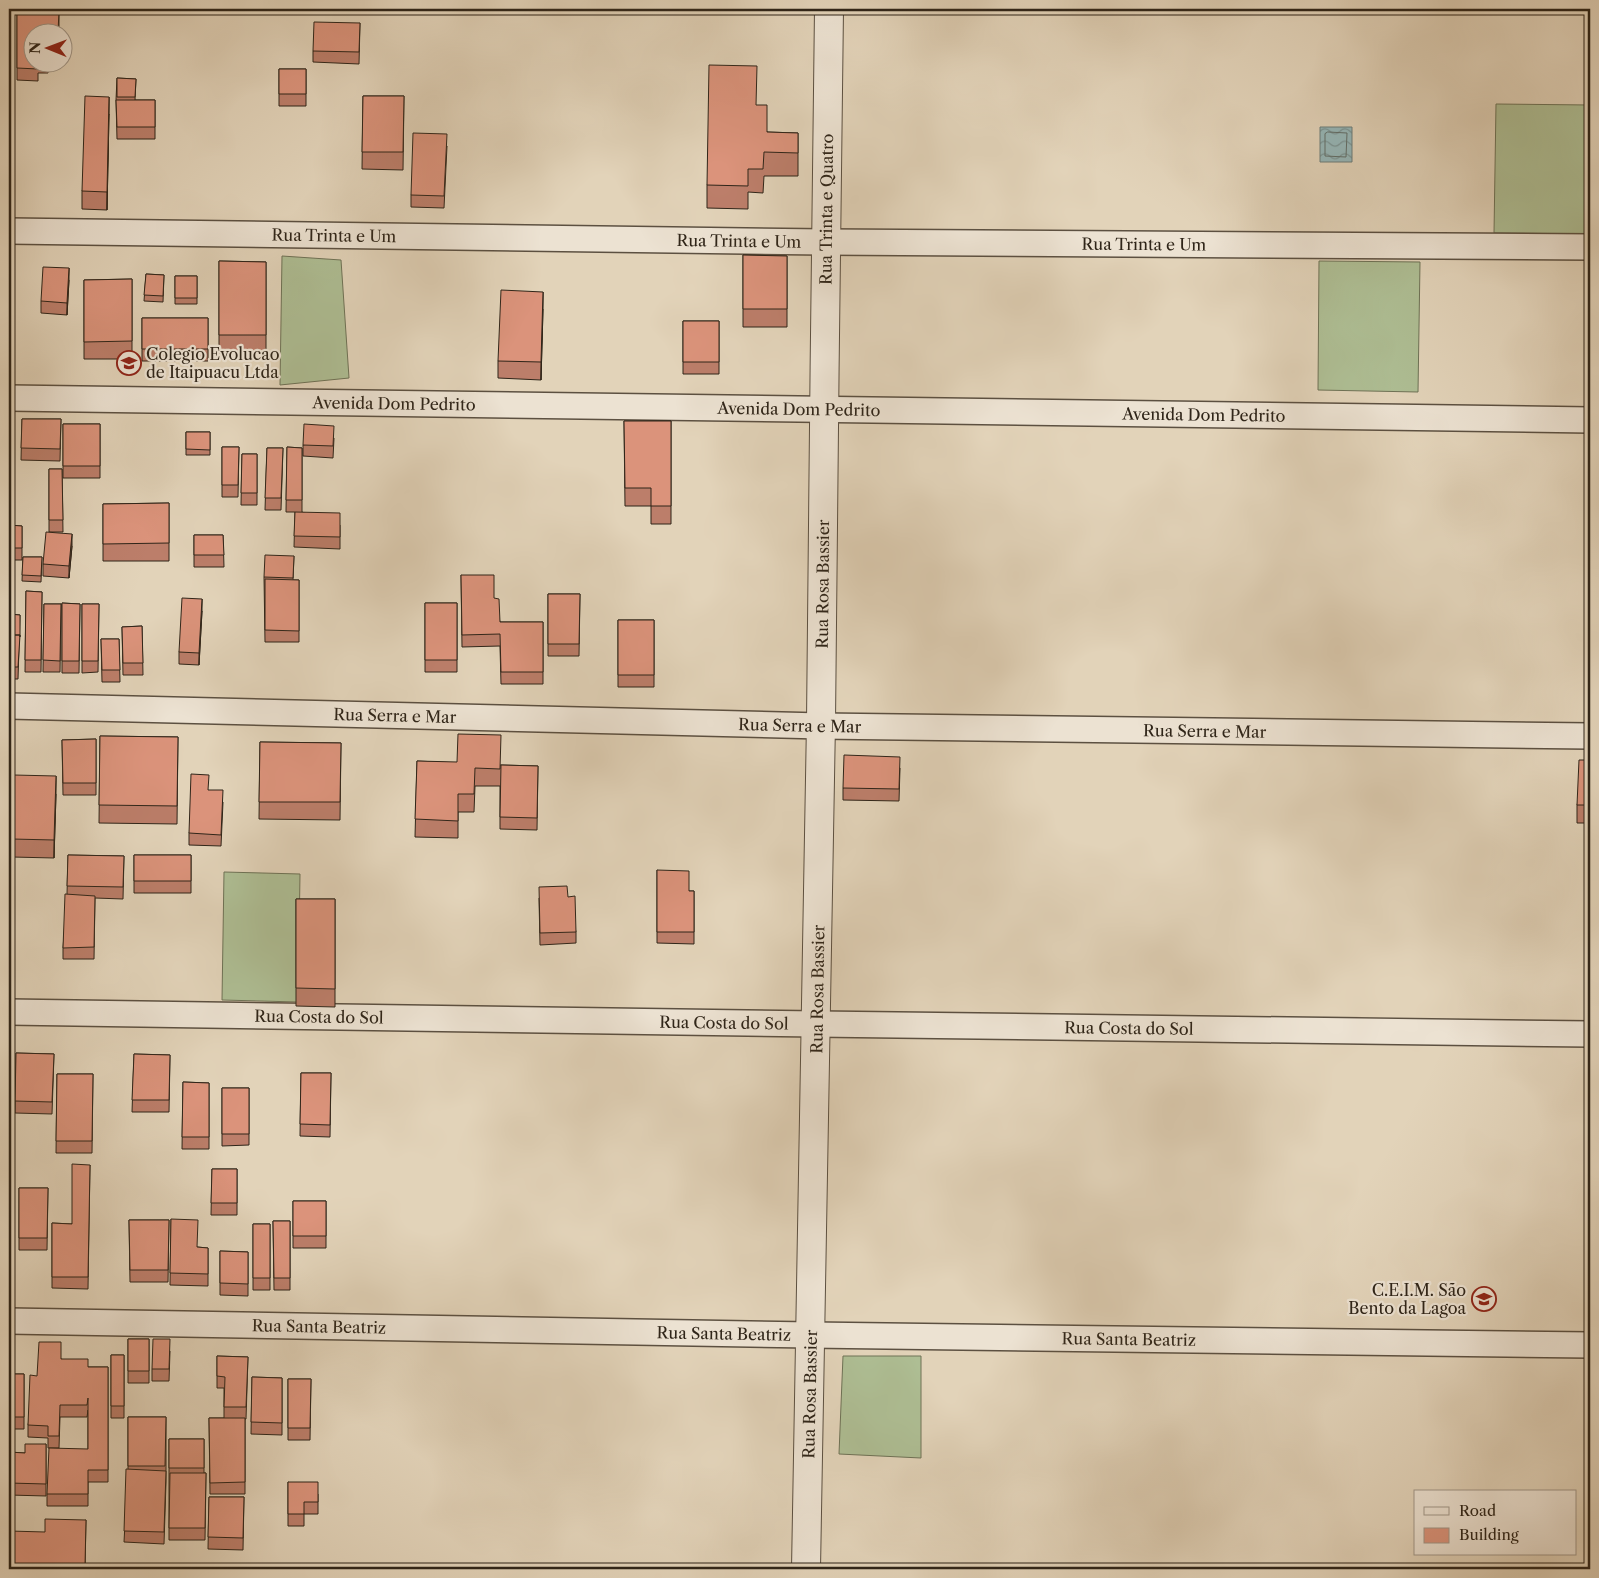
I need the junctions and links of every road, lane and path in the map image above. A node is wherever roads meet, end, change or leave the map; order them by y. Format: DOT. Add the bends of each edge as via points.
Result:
graph roads {
  1 [pos="829,9"];
  2 [pos="9,231"];
  3 [pos="825,242"];
  4 [pos="1590,247"];
  5 [pos="9,398"];
  6 [pos="825,409"];
  7 [pos="1590,420"];
  8 [pos="9,706"];
  9 [pos="821,726"];
  10 [pos="1590,736"];
  11 [pos="9,1012"];
  12 [pos="817,1024"];
  13 [pos="1590,1034"];
  14 [pos="9,1321"];
  15 [pos="810,1334"];
  16 [pos="1590,1345"];
  17 [pos="806,1569"];
  1 -- 3 [label="street, Rua Trinta e Quatro"];
  2 -- 3 [label="street, Rua Trinta e Um"];
  3 -- 4 [label="street, Rua Trinta e Um"];
  3 -- 6 [label="street, Rua Trinta e Quatro"];
  5 -- 6 [label="street, Avenida Dom Pedrito"];
  6 -- 7 [label="street, Avenida Dom Pedrito"];
  6 -- 9 [label="street, Rua Rosa Bassier"];
  8 -- 9 [label="street, Rua Serra e Mar"];
  9 -- 10 [label="street, Rua Serra e Mar"];
  9 -- 12 [label="street, Rua Rosa Bassier"];
  11 -- 12 [label="street, Rua Costa do Sol"];
  12 -- 13 [label="street, Rua Costa do Sol"];
  12 -- 15 [label="street, Rua Rosa Bassier"];
  14 -- 15 [label="street, Rua Santa Beatriz"];
  15 -- 16 [label="street, Rua Santa Beatriz"];
  15 -- 17 [label="street, Rua Rosa Bassier"];
}
